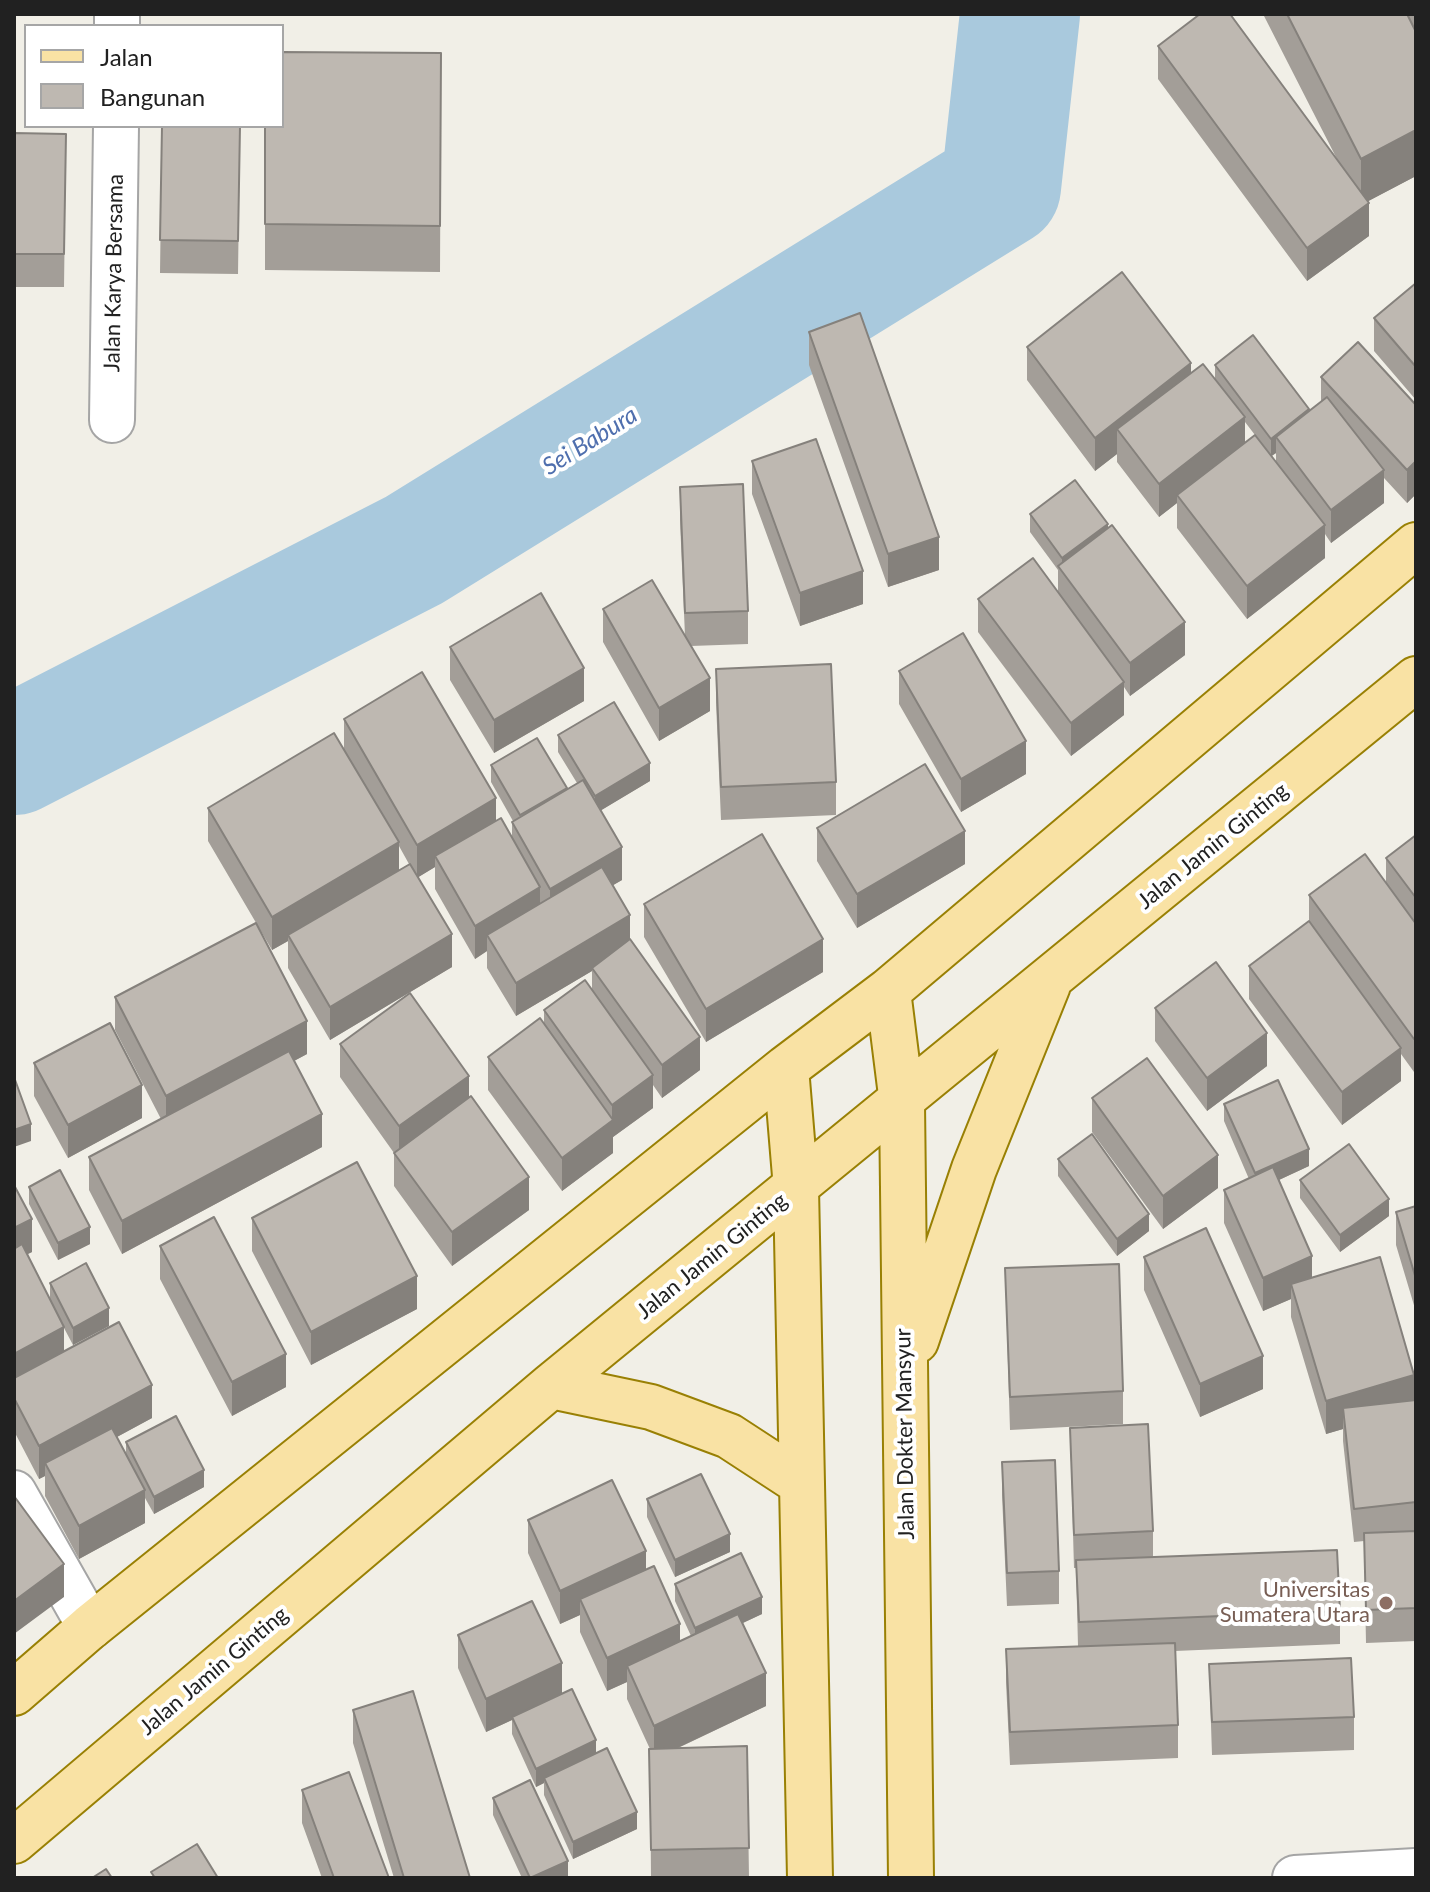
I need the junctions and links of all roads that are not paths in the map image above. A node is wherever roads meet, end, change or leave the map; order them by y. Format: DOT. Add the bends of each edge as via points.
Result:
graph roads {
  1 [pos="116,128"];
  2 [pos="112,420"];
  3 [pos="1416,545"];
  4 [pos="1416,679"];
  5 [pos="1050,979"];
  6 [pos="888,991"];
  7 [pos="786,1068"];
  8 [pos="902,1103"];
  9 [pos="796,1188"];
  10 [pos="904,1379"];
  11 [pos="551,1386"];
  12 [pos="801,1483"];
  13 [pos="14,1493"];
  14 [pos="90,1627"];
  15 [pos="14,1693"];
  16 [pos="14,1841"];
  17 [pos="1416,1871"];
  18 [pos="810,1878"];
  19 [pos="911,1878"];
  20 [pos="1295,1878"];
  1 -- 2 [label="street, Jalan Karya Bersama"];
  3 -- 6 [label="main road"];
  4 -- 5 [label="main road, Jalan Jamin Ginting"];
  5 -- 8 [label="main road, Jalan Jamin Ginting"];
  5 -- 10 [label="main road" via="979,1156"];
  6 -- 7 [label="main road"];
  6 -- 8 [label="main road, Jalan Dokter Mansyur"];
  7 -- 9 [label="main road"];
  7 -- 14 [label="main road"];
  8 -- 9 [label="main road, Jalan Jamin Ginting"];
  8 -- 10 [label="main road, Jalan Dokter Mansyur"];
  9 -- 11 [label="main road, Jalan Jamin Ginting"];
  9 -- 12 [label="main road"];
  10 -- 19 [label="main road, Jalan Dokter Mansyur"];
  11 -- 12 [label="main road" via="651,1407 729,1436"];
  11 -- 16 [label="main road, Jalan Jamin Ginting"];
  12 -- 18 [label="main road"];
  13 -- 14 [label="street"];
  14 -- 15 [label="main road"];
  17 -- 20 [label="street"];
}
